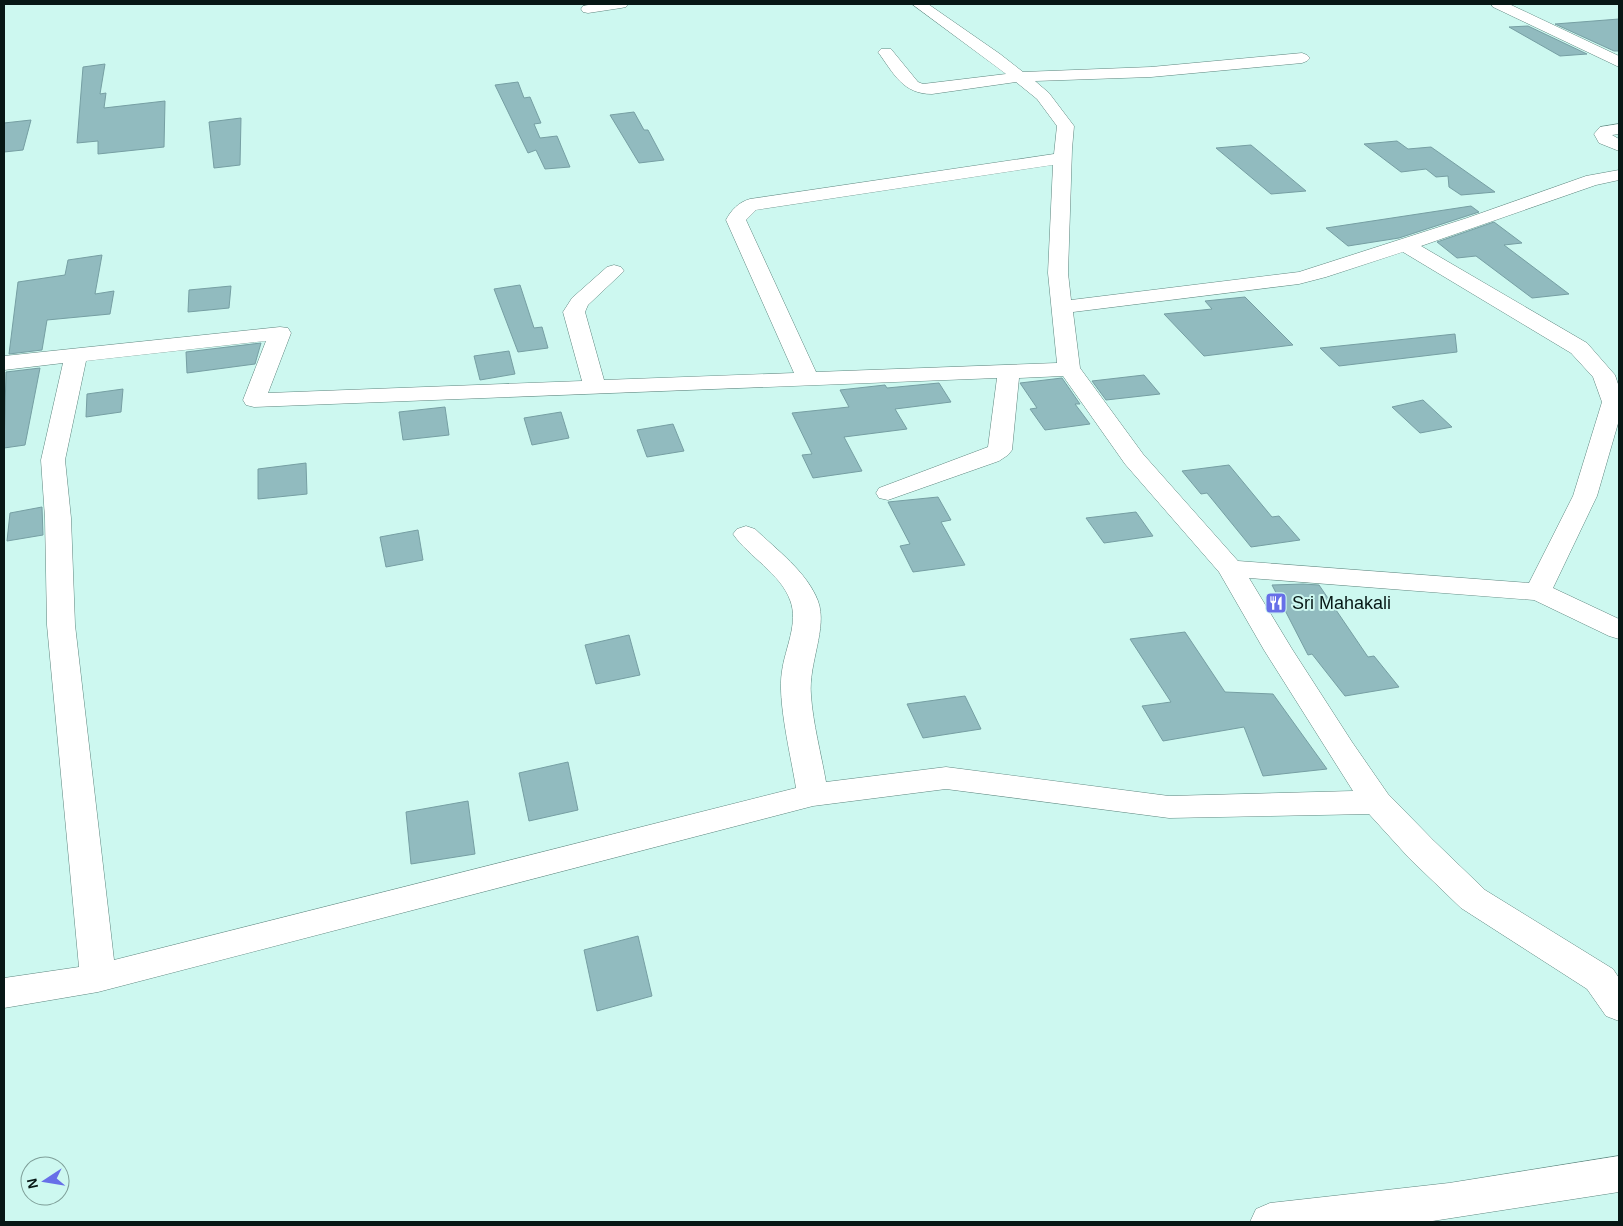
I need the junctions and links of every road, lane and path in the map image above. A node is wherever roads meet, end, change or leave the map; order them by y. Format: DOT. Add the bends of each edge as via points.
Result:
graph roads {
  1 [pos="621,4"];
  2 [pos="920,4"];
  3 [pos="1498,4"];
  4 [pos="588,9"];
  5 [pos="886,52"];
  6 [pos="1302,58"];
  7 [pos="1619,62"];
  8 [pos="1020,77"];
  9 [pos="1619,129"];
  10 [pos="1619,146"];
  11 [pos="1062,158"];
  12 [pos="1619,175"];
  13 [pos="1406,245"];
  14 [pos="614,271"];
  15 [pos="1062,308"];
  16 [pos="76,355"];
  17 [pos="4,363"];
  18 [pos="1069,369"];
  19 [pos="1009,372"];
  20 [pos="808,379"];
  21 [pos="595,387"];
  22 [pos="888,493"];
  23 [pos="746,534"];
  24 [pos="1230,568"];
  25 [pos="1538,592"];
  26 [pos="1619,630"];
  27 [pos="813,795"];
  28 [pos="1377,802"];
  29 [pos="98,978"];
  30 [pos="1613,992"];
  31 [pos="4,993"];
  32 [pos="1619,1174"];
  33 [pos="1270,1222"];
  1 -- 4 [label="street"];
  2 -- 8 [label="street"];
  3 -- 7 [label="street"];
  5 -- 8 [label="street" via="912,85 920,88"];
  6 -- 8 [label="street" via="1151,72"];
  8 -- 11 [label="street" via="1044,96 1066,126"];
  9 -- 10 [label="street" via="1603,134 1605,139"];
  11 -- 15 [label="street" via="1058,272"];
  11 -- 20 [label="street" via="750,205 744,209 736,220"];
  12 -- 13 [label="street" via="1592,180"];
  13 -- 15 [label="street" via="1298,278"];
  13 -- 25 [label="street" via="1579,348 1604,375 1613,402 1585,496"];
  14 -- 21 [label="street" via="579,302 574,312"];
  15 -- 18 [label="street"];
  16 -- 17 [label="street"];
  16 -- 21 [label="street" via="280,333 254,400"];
  16 -- 29 [label="street" via="53,460 61,625"];
  18 -- 19 [label="street"];
  18 -- 24 [label="street" via="1134,459"];
  19 -- 20 [label="street"];
  19 -- 22 [label="street" via="1000,450"];
  20 -- 21 [label="street"];
  23 -- 27 [label="street" via="793,581 804,600 808,617 796,672 796,695"];
  24 -- 25 [label="street"];
  24 -- 28 [label="street" via="1278,650"];
  25 -- 26 [label="street"];
  27 -- 28 [label="street" via="946,778 1168,807"];
  27 -- 29 [label="street"];
  28 -- 30 [label="street" via="1473,899"];
  29 -- 31 [label="street"];
  32 -- 33 [label="street" via="1449,1201"];
}
